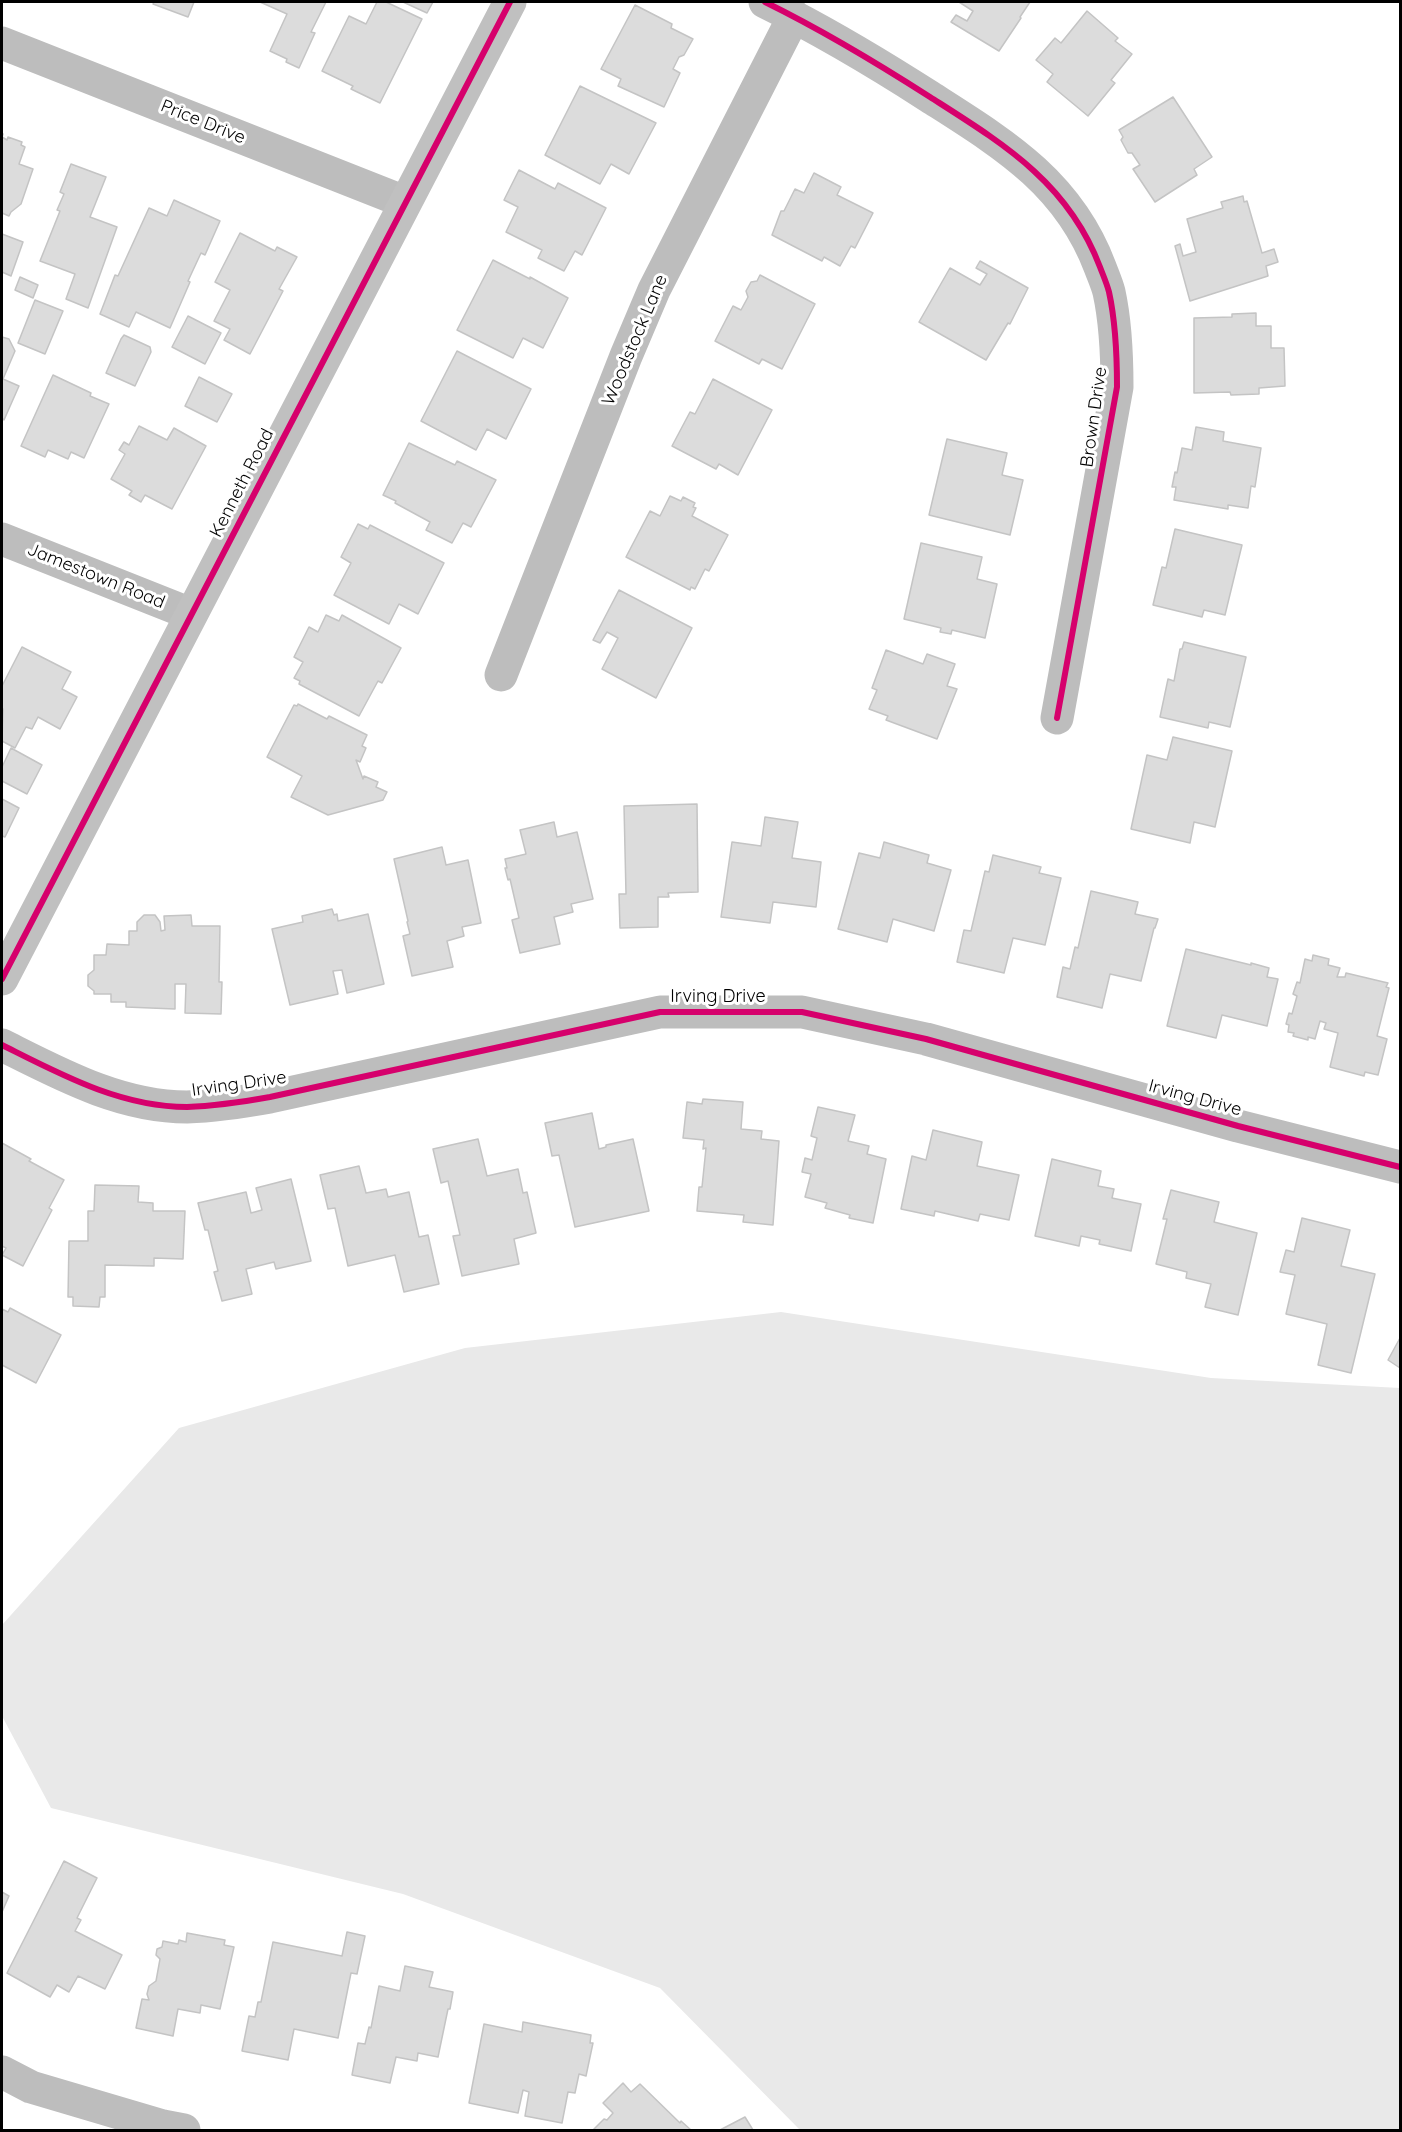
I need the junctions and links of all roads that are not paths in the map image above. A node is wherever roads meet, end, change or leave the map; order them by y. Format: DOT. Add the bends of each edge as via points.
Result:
graph roads {
  1 [pos="510,2"];
  2 [pos="765,2"];
  3 [pos="794,16"];
  4 [pos="2,43"];
  5 [pos="405,202"];
  6 [pos="2,539"];
  7 [pos="191,614"];
  8 [pos="501,675"];
  9 [pos="1057,718"];
  10 [pos="2,979"];
  11 [pos="2,1045"];
  12 [pos="1401,1167"];
  13 [pos="2,2072"];
  14 [pos="184,2130"];
  1 -- 5 [label="street, Kenneth Road"];
  2 -- 3 [label="street, Brown Drive"];
  3 -- 8 [label="street, Woodstock Lane" via="654,290"];
  3 -- 9 [label="street, Brown Drive" via="997,139 1037,173 1070,209 1097,258 1109,291 1116,336 1117,387"];
  4 -- 5 [label="street, Price Drive"];
  5 -- 7 [label="street, Kenneth Road"];
  6 -- 7 [label="street, Jamestown Road"];
  7 -- 10 [label="street, Kenneth Road"];
  11 -- 12 [label="street, Irving Drive" via="73,1081 110,1094 186,1107 270,1098 660,1012 802,1012 926,1039"];
  13 -- 14 [label="street" via="31,2087"];
}
